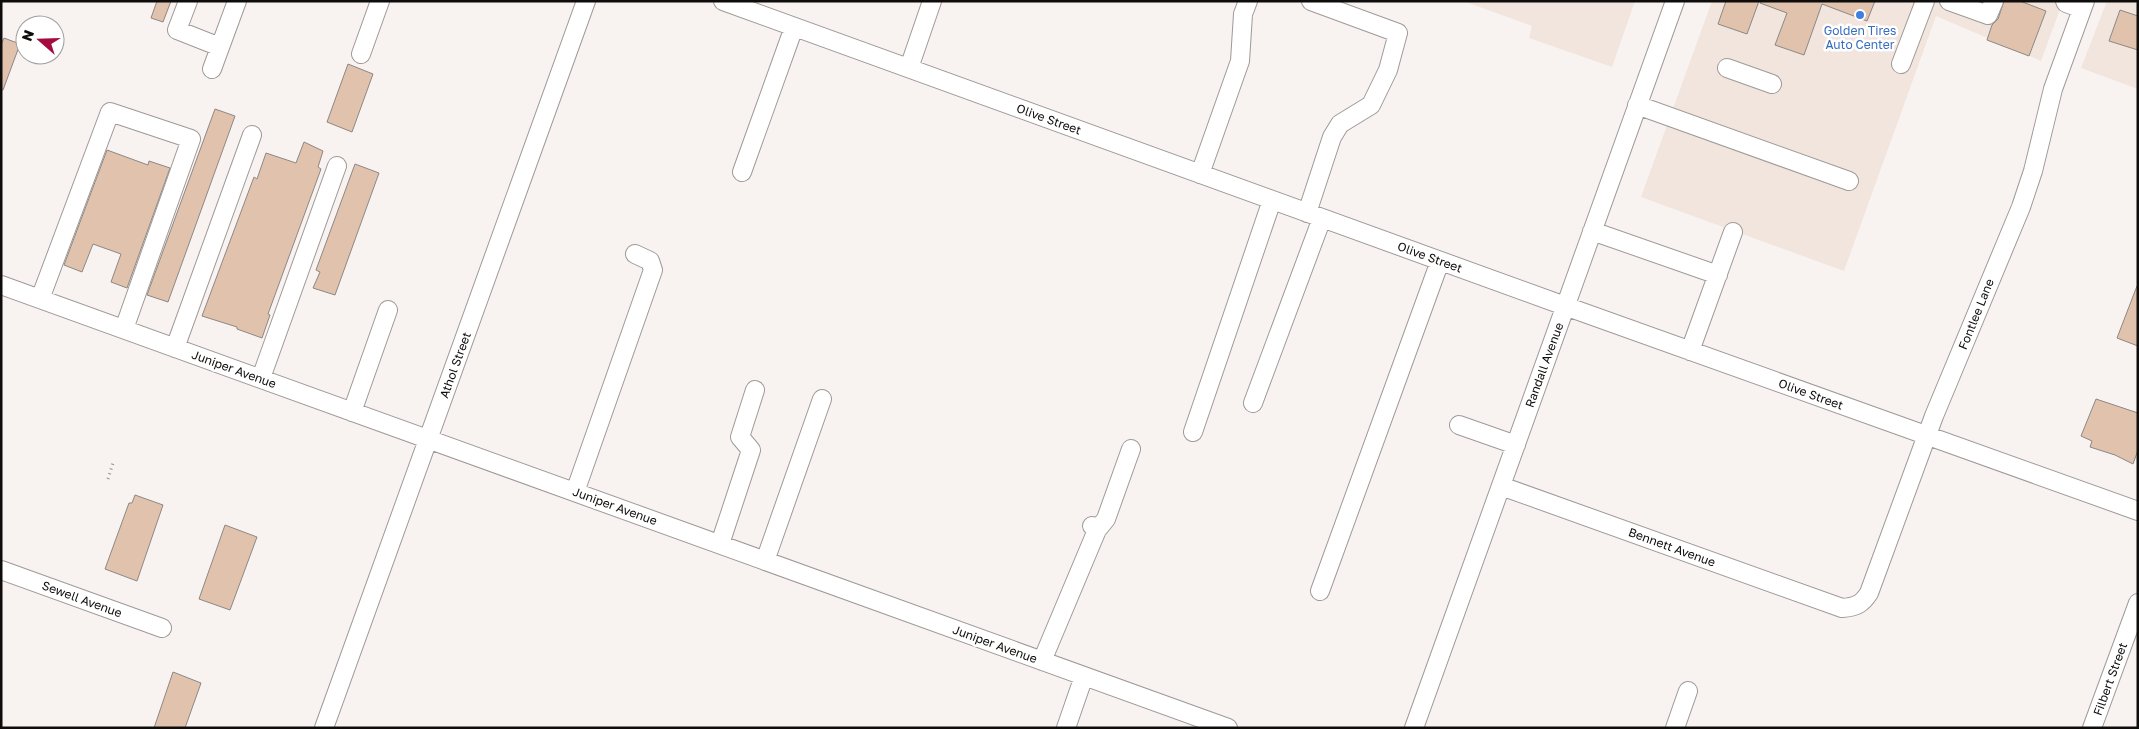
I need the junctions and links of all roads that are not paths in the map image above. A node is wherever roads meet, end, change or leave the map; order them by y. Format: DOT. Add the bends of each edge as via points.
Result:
graph roads {
  1 [pos="188,1"];
  2 [pos="237,1"];
  3 [pos="380,1"];
  4 [pos="586,1"];
  5 [pos="723,1"];
  6 [pos="932,1"];
  7 [pos="1248,1"];
  8 [pos="1311,1"];
  9 [pos="1674,1"];
  10 [pos="1925,1"];
  11 [pos="1949,1"];
  12 [pos="1994,1"];
  13 [pos="2065,1"];
  14 [pos="2083,5"];
  15 [pos="794,27"];
  16 [pos="220,47"];
  17 [pos="361,54"];
  18 [pos="1902,64"];
  19 [pos="908,68"];
  20 [pos="1727,68"];
  21 [pos="212,69"];
  22 [pos="1772,84"];
  23 [pos="1637,105"];
  24 [pos="252,135"];
  25 [pos="337,166"];
  26 [pos="742,172"];
  27 [pos="1200,174"];
  28 [pos="1849,181"];
  29 [pos="1272,200"];
  30 [pos="1315,216"];
  31 [pos="1592,231"];
  32 [pos="1733,232"];
  33 [pos="635,254"];
  34 [pos="1440,261"];
  35 [pos="1718,275"];
  36 [pos="1,285"];
  37 [pos="40,299"];
  38 [pos="1565,306"];
  39 [pos="388,310"];
  40 [pos="124,329"];
  41 [pos="175,348"];
  42 [pos="1690,351"];
  43 [pos="260,378"];
  44 [pos="755,390"];
  45 [pos="822,399"];
  46 [pos="1253,403"];
  47 [pos="352,412"];
  48 [pos="1459,425"];
  49 [pos="1192,432"];
  50 [pos="1927,435"];
  51 [pos="428,439"];
  52 [pos="1516,444"];
  53 [pos="1131,449"];
  54 [pos="1501,486"];
  55 [pos="575,492"];
  56 [pos="2138,511"];
  57 [pos="720,544"];
  58 [pos="765,561"];
  59 [pos="1,570"];
  60 [pos="1320,591"];
  61 [pos="2138,603"];
  62 [pos="1842,608"];
  63 [pos="162,628"];
  64 [pos="1042,660"];
  65 [pos="1084,676"];
  66 [pos="1688,691"];
  67 [pos="324,728"];
  68 [pos="1066,728"];
  69 [pos="1228,728"];
  70 [pos="1414,728"];
  71 [pos="1675,728"];
  72 [pos="2092,728"];
  1 -- 16 [label="street" via="177,30"];
  2 -- 16 [label="street"];
  3 -- 17 [label="street"];
  4 -- 51 [label="street, Athol Street"];
  5 -- 15 [label="street, Olive Street"];
  6 -- 19 [label="street"];
  7 -- 27 [label="street" via="1243,14 1240,61"];
  8 -- 30 [label="street" via="1398,33 1388,70 1371,104 1340,124 1332,136"];
  9 -- 23 [label="street, Randall Avenue"];
  10 -- 18 [label="street"];
  11 -- 12 [label="street" via="1988,15"];
  13 -- 14 [label="street"];
  14 -- 50 [label="street, Fontlee Lane" via="2053,89 2027,190"];
  15 -- 19 [label="street, Olive Street"];
  15 -- 26 [label="street"];
  16 -- 21 [label="street"];
  19 -- 27 [label="street, Olive Street"];
  20 -- 22 [label="street"];
  23 -- 28 [label="street"];
  23 -- 31 [label="street, Randall Avenue"];
  24 -- 41 [label="street"];
  25 -- 43 [label="street"];
  27 -- 29 [label="street, Olive Street"];
  29 -- 30 [label="street, Olive Street"];
  29 -- 49 [label="street"];
  30 -- 34 [label="street, Olive Street"];
  30 -- 46 [label="street"];
  31 -- 35 [label="street"];
  31 -- 38 [label="street, Randall Avenue"];
  32 -- 35 [label="street"];
  33 -- 55 [label="street" via="650,261 653,270"];
  34 -- 38 [label="street, Olive Street"];
  34 -- 60 [label="street"];
  35 -- 42 [label="street"];
  36 -- 37 [label="street, Juniper Avenue"];
  37 -- 40 [label="street, Juniper Avenue"];
  37 -- 40 [label="street" via="110,112 191,140"];
  38 -- 42 [label="street, Olive Street"];
  38 -- 52 [label="street, Randall Avenue"];
  39 -- 47 [label="street"];
  40 -- 41 [label="street, Juniper Avenue"];
  41 -- 43 [label="street, Juniper Avenue"];
  42 -- 50 [label="street, Olive Street"];
  43 -- 47 [label="street, Juniper Avenue"];
  44 -- 57 [label="street" via="740,437 751,450"];
  45 -- 58 [label="street"];
  47 -- 51 [label="street, Juniper Avenue"];
  48 -- 52 [label="street"];
  50 -- 56 [label="street, Olive Street"];
  50 -- 62 [label="street, Fontlee Lane" via="1869,593 1858,606"];
  51 -- 55 [label="street, Juniper Avenue"];
  51 -- 67 [label="street, Athol Street"];
  52 -- 54 [label="street, Randall Avenue"];
  53 -- 64 [label="street" via="1106,519 1095,528"];
  54 -- 62 [label="street, Bennett Avenue"];
  54 -- 70 [label="street, Randall Avenue"];
  55 -- 57 [label="street, Juniper Avenue"];
  57 -- 58 [label="street, Juniper Avenue"];
  58 -- 64 [label="street, Juniper Avenue"];
  59 -- 63 [label="street, Sewell Avenue"];
  61 -- 72 [label="street, Filbert Street"];
  64 -- 65 [label="street, Juniper Avenue"];
  65 -- 68 [label="street"];
  65 -- 69 [label="street, Juniper Avenue"];
  66 -- 71 [label="street"];
}
